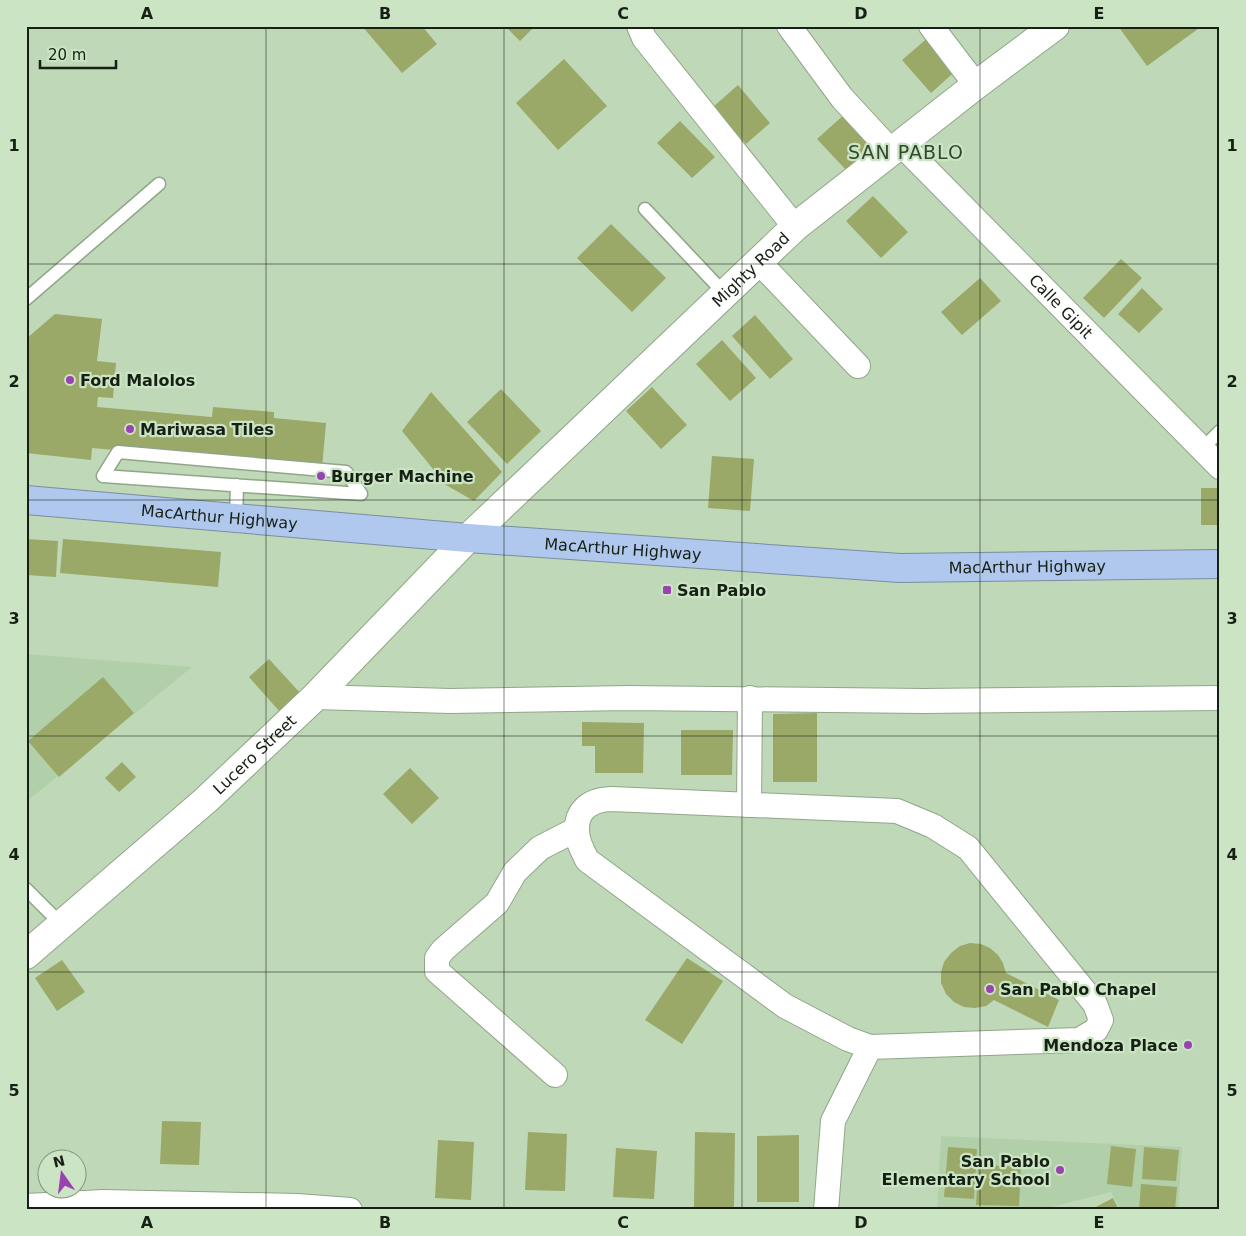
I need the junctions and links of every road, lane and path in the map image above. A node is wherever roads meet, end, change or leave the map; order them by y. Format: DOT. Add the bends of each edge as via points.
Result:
graph roads {
  1 [pos="639,26"];
  2 [pos="789,26"];
  3 [pos="931,26"];
  4 [pos="1054,26"];
  5 [pos="976,85"];
  6 [pos="897,148"];
  7 [pos="159,184"];
  8 [pos="645,209"];
  9 [pos="795,228"];
  10 [pos="759,262"];
  11 [pos="725,294"];
  12 [pos="26,299"];
  13 [pos="858,366"];
  14 [pos="1220,431"];
  15 [pos="1202,450"];
  16 [pos="1220,467"];
  17 [pos="237,485"];
  18 [pos="26,500"];
  19 [pos="236,518"];
  20 [pos="468,538"];
  21 [pos="1220,564"];
  22 [pos="315,697"];
  23 [pos="750,698"];
  24 [pos="1220,698"];
  25 [pos="749,805"];
  26 [pos="577,830"];
  27 [pos="26,889"];
  28 [pos="62,925"];
  29 [pos="26,956"];
  30 [pos="870,1047"];
  31 [pos="555,1075"];
  32 [pos="26,1206"];
  33 [pos="103,1206"];
  34 [pos="298,1208"];
  35 [pos="350,1210"];
  36 [pos="826,1210"];
  1 -- 9 [label="street" via="644,38"];
  2 -- 6 [label="street, Calle Gipit" via="842,98"];
  3 -- 5 [label="street"];
  4 -- 5 [label="street, Mighty Road"];
  5 -- 6 [label="street, Mighty Road"];
  6 -- 9 [label="street, Mighty Road"];
  6 -- 15 [label="street, Calle Gipit"];
  7 -- 12 [label="lane"];
  8 -- 11 [label="lane"];
  9 -- 10 [label="street, Mighty Road"];
  10 -- 11 [label="street, Mighty Road"];
  10 -- 13 [label="street"];
  11 -- 20 [label="street, Mighty Road"];
  14 -- 15 [label="lane"];
  15 -- 16 [label="street, Calle Gipit"];
  17 -- 17 [label="lane" via="170,480 103,476 118,452 346,472 362,494"];
  17 -- 19 [label="lane"];
  18 -- 19 [label="highway, MacArthur Highway"];
  19 -- 20 [label="highway, MacArthur Highway"];
  20 -- 21 [label="highway, MacArthur Highway" via="900,568"];
  20 -- 22 [label="street, Lucero Street"];
  22 -- 23 [label="street" via="450,701"];
  22 -- 28 [label="street, Lucero Street" via="206,800"];
  23 -- 24 [label="street"];
  23 -- 25 [label="street"];
  25 -- 26 [label="street" via="598,800 584,808 576,821"];
  25 -- 30 [label="street" via="897,810 933,826 968,848 1095,1004 1100,1020 1096,1030 1079,1040"];
  26 -- 30 [label="street" via="587,860 595,866 785,1006"];
  26 -- 31 [label="street" via="540,848 514,872 497,903 437,958 437,972"];
  27 -- 28 [label="lane"];
  28 -- 29 [label="street, Lucero Street"];
  30 -- 36 [label="street" via="833,1121"];
  32 -- 33 [label="street"];
  33 -- 34 [label="street"];
  34 -- 35 [label="street"];
}
